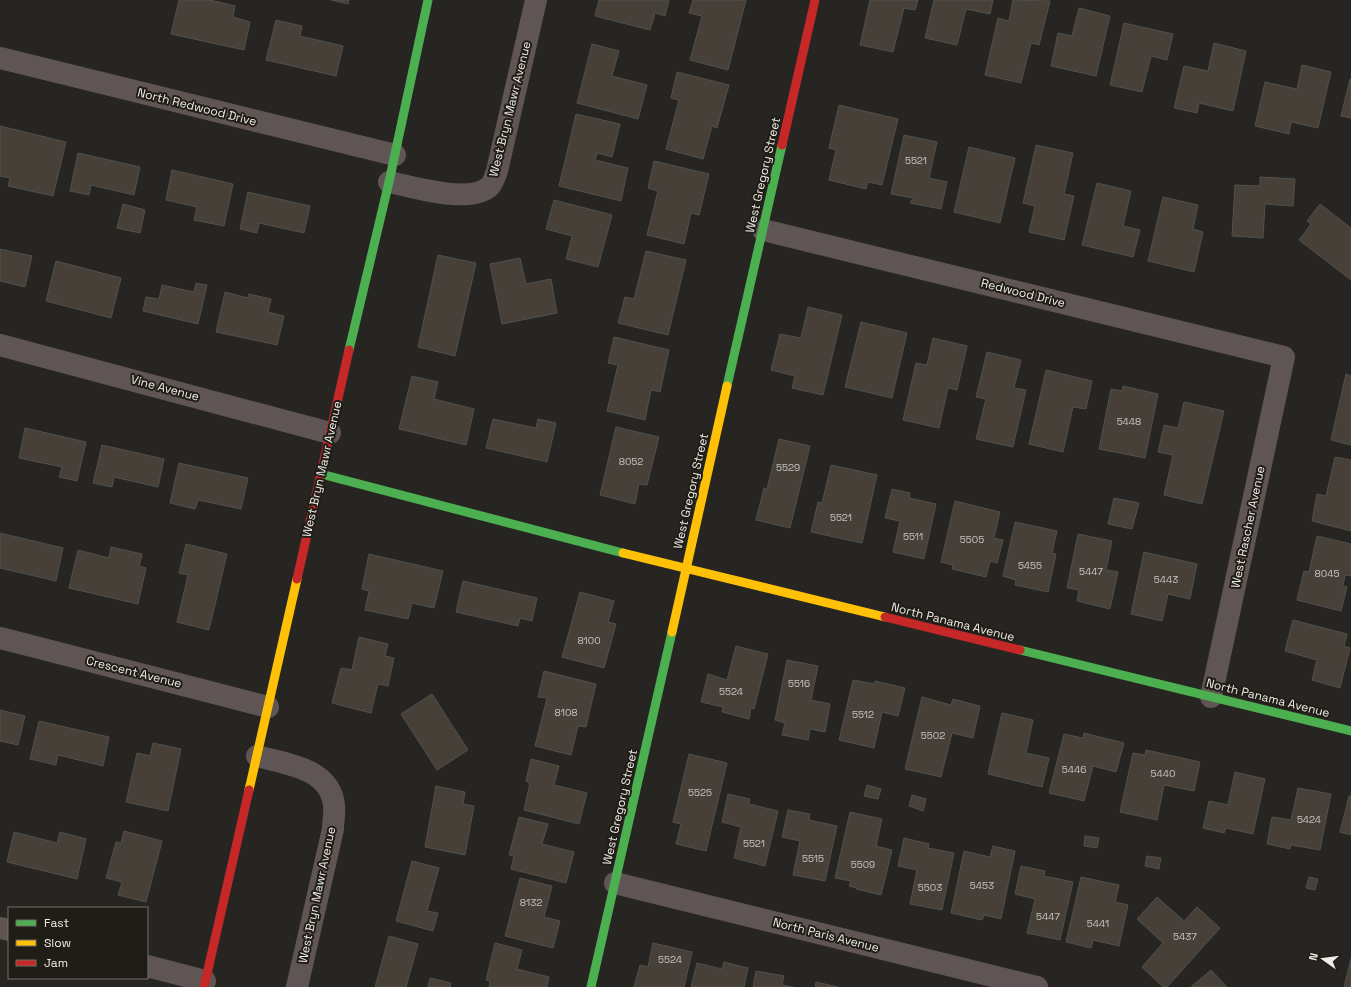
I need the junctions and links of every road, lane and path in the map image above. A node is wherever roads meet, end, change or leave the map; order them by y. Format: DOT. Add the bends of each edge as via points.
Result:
graph roads {
  1 [pos="428,0"];
  2 [pos="536,0"];
  3 [pos="815,0"];
  4 [pos="0,58"];
  5 [pos="395,155"];
  6 [pos="389,182"];
  7 [pos="763,230"];
  8 [pos="0,345"];
  9 [pos="1284,357"];
  10 [pos="330,433"];
  11 [pos="321,474"];
  12 [pos="686,569"];
  13 [pos="0,638"];
  14 [pos="1212,697"];
  15 [pos="268,707"];
  16 [pos="1351,731"];
  17 [pos="257,756"];
  18 [pos="615,884"];
  19 [pos="148,966"];
  20 [pos="205,984"];
  21 [pos="297,987"];
  22 [pos="591,987"];
  23 [pos="1037,987"];
  1 -- 5 [label="street, West Bryn Mawr Avenue"];
  2 -- 6 [label="street, West Bryn Mawr Avenue" via="497,170 490,186 480,192 466,195"];
  3 -- 7 [label="street, West Gregory Street"];
  4 -- 5 [label="street, North Redwood Drive"];
  5 -- 6 [label="street, West Bryn Mawr Avenue"];
  6 -- 10 [label="street, West Bryn Mawr Avenue"];
  7 -- 9 [label="street, Redwood Drive"];
  7 -- 12 [label="street, West Gregory Street"];
  8 -- 10 [label="street, Vine Avenue"];
  9 -- 14 [label="street, West Rascher Avenue"];
  10 -- 11 [label="street, West Bryn Mawr Avenue"];
  11 -- 12 [label="street, North Panama Avenue"];
  11 -- 15 [label="street, West Bryn Mawr Avenue"];
  12 -- 14 [label="street, North Panama Avenue"];
  12 -- 18 [label="street, West Gregory Street"];
  13 -- 15 [label="street, Crescent Avenue"];
  14 -- 16 [label="street, North Panama Avenue"];
  15 -- 17 [label="street, West Bryn Mawr Avenue"];
  17 -- 20 [label="street, West Bryn Mawr Avenue"];
  17 -- 21 [label="street, West Bryn Mawr Avenue" via="315,773 330,788 334,805 333,830"];
  18 -- 22 [label="street, West Gregory Street"];
  18 -- 23 [label="street, North Paris Avenue"];
  19 -- 20 [label="street"];
}
